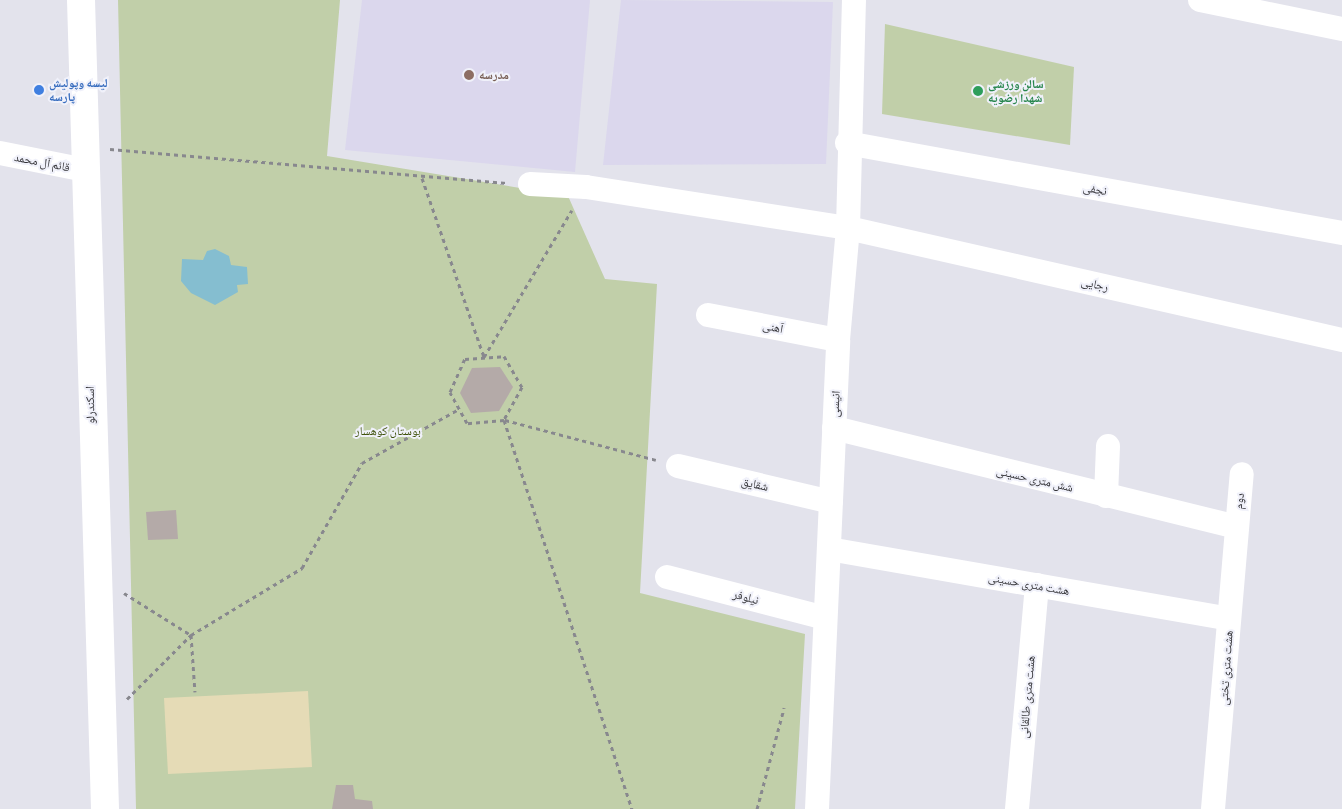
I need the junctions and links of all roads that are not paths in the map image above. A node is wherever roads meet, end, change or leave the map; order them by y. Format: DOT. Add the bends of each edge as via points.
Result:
graph roads {
  1 [pos="81,0"];
  2 [pos="854,0"];
  3 [pos="1200,0"];
  4 [pos="1342,29"];
  5 [pos="847,143"];
  6 [pos="0,154"];
  7 [pos="84,158"];
  8 [pos="530,184"];
  9 [pos="848,228"];
  10 [pos="1342,234"];
  11 [pos="708,315"];
  12 [pos="838,340"];
  13 [pos="1342,340"];
  14 [pos="834,428"];
  15 [pos="1108,446"];
  16 [pos="678,466"];
  17 [pos="1242,474"];
  18 [pos="1106,496"];
  19 [pos="831,502"];
  20 [pos="1237,527"];
  21 [pos="829,549"];
  22 [pos="667,577"];
  23 [pos="1037,585"];
  24 [pos="825,618"];
  25 [pos="1229,620"];
  26 [pos="105,809"];
  27 [pos="816,809"];
  28 [pos="1017,809"];
  29 [pos="1213,809"];
  1 -- 7 [label="main road, اسکندرلو"];
  2 -- 5 [label="street, انیسی"];
  3 -- 4 [label="street"];
  5 -- 9 [label="street, انیسی"];
  5 -- 10 [label="street, نجفی"];
  6 -- 7 [label="street, قائم آل محمد"];
  7 -- 26 [label="main road, اسکندرلو"];
  8 -- 9 [label="street, رجایی" via="586,187"];
  9 -- 12 [label="street, انیسی"];
  9 -- 13 [label="street, رجایی"];
  11 -- 12 [label="street, آهنی"];
  12 -- 14 [label="street, انیسی"];
  14 -- 18 [label="street, شش متری حسینی"];
  14 -- 19 [label="street, انیسی"];
  15 -- 18 [label="street"];
  16 -- 19 [label="street, شقایق"];
  17 -- 20 [label="street, دوم"];
  18 -- 20 [label="street, شش متری حسینی"];
  19 -- 21 [label="street, انیسی"];
  20 -- 25 [label="street, هشت متری تختی"];
  21 -- 23 [label="street, هشت متری حسینی"];
  21 -- 24 [label="street, انیسی"];
  22 -- 24 [label="street, نیلوفر"];
  23 -- 25 [label="street, هشت متری حسینی"];
  23 -- 28 [label="street, هشت متری طالقانی"];
  24 -- 27 [label="street, انیسی"];
  25 -- 29 [label="street, هشت متری تختی"];
}
